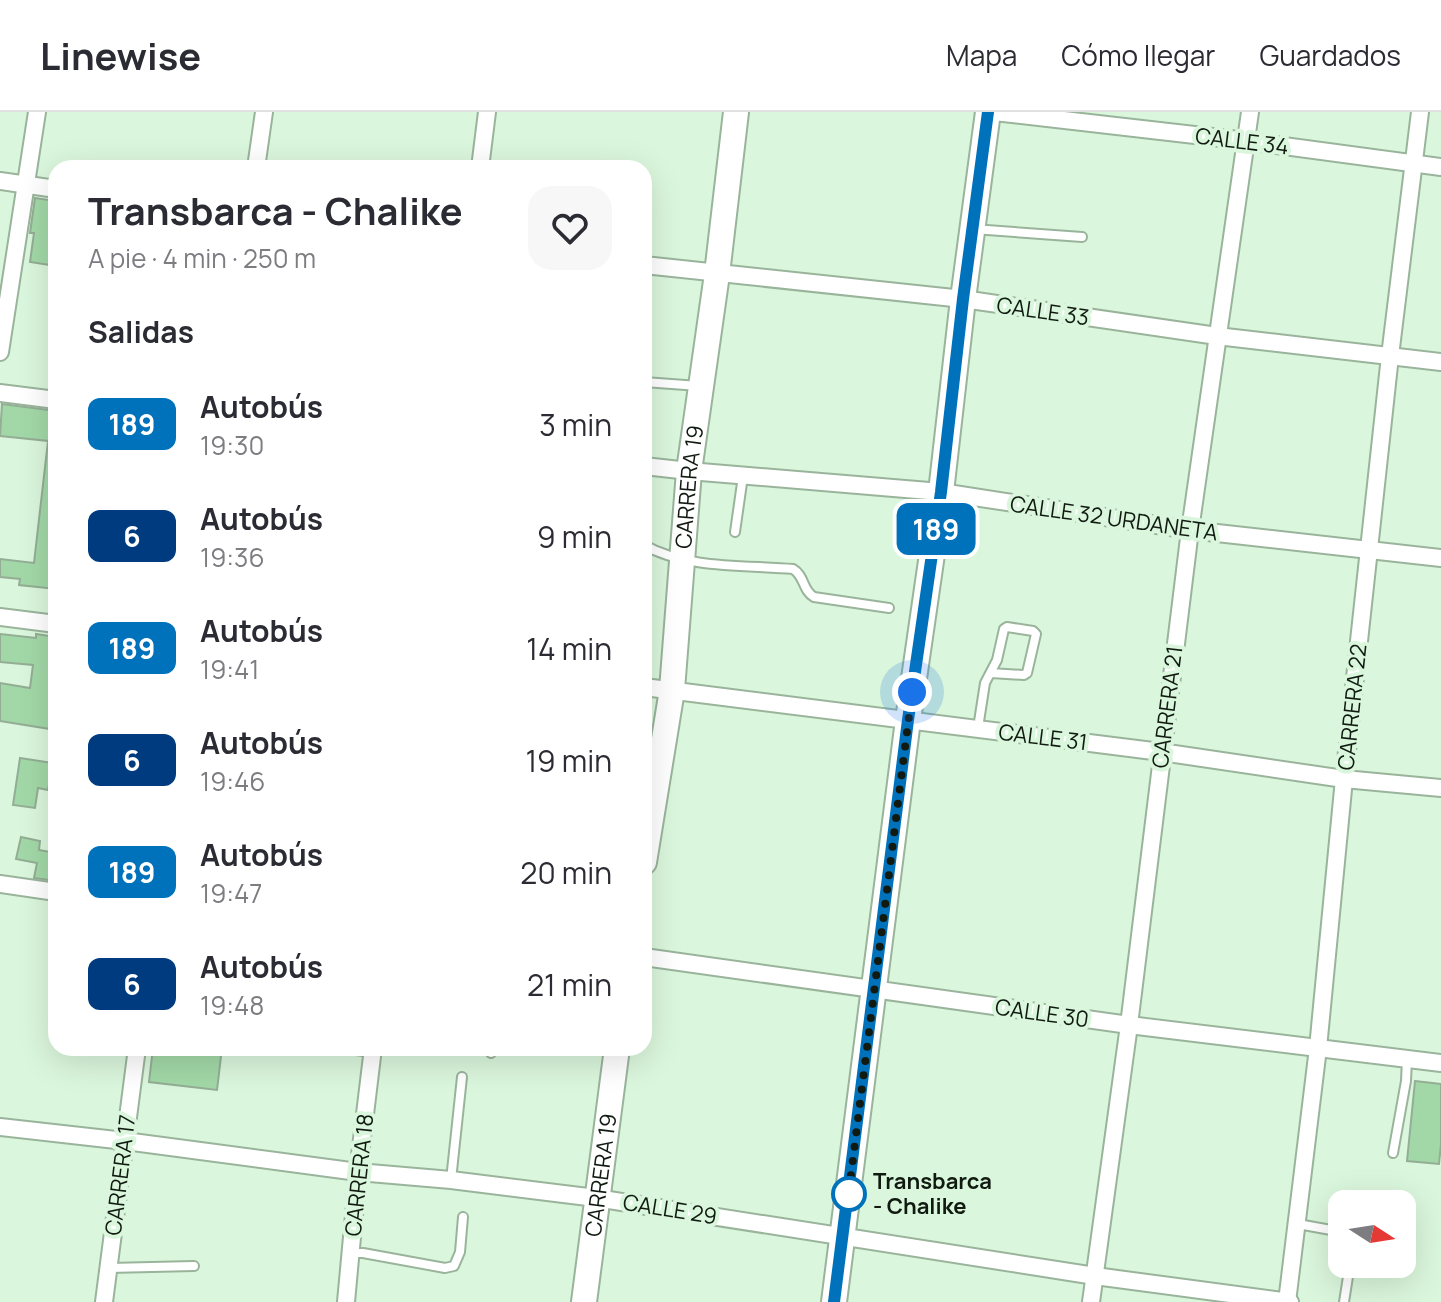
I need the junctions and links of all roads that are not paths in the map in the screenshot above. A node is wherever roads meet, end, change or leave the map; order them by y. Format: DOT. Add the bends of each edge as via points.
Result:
graph roads {
  1 [pos="37,112"];
  2 [pos="264,112"];
  3 [pos="487,112"];
  4 [pos="736,112"];
  5 [pos="988,112"];
  6 [pos="994,112"];
  7 [pos="1250,112"];
  8 [pos="1420,112"];
  9 [pos="1247,141"];
  10 [pos="257,160"];
  11 [pos="481,160"];
  12 [pos="1414,164"];
  13 [pos="1441,167"];
  14 [pos="0,181"];
  15 [pos="26,185"];
  16 [pos="48,188"];
  17 [pos="973,229"];
  18 [pos="1082,237"];
  19 [pos="652,266"];
  20 [pos="717,274"];
  21 [pos="4,297"];
  22 [pos="963,299"];
  23 [pos="1217,336"];
  24 [pos="0,352"];
  25 [pos="1390,356"];
  26 [pos="1441,362"];
  27 [pos="652,383"];
  28 [pos="702,386"];
  29 [pos="0,393"];
  30 [pos="48,399"];
  31 [pos="652,467"];
  32 [pos="689,471"];
  33 [pos="743,476"];
  34 [pos="941,492"];
  35 [pos="1190,530"];
  36 [pos="735,532"];
  37 [pos="652,549"];
  38 [pos="1370,551"];
  39 [pos="1441,558"];
  40 [pos="682,561"];
  41 [pos="889,608"];
  42 [pos="0,617"];
  43 [pos="48,623"];
  44 [pos="991,673"];
  45 [pos="652,688"];
  46 [pos="672,690"];
  47 [pos="908,720"];
  48 [pos="978,729"];
  49 [pos="1161,752"];
  50 [pos="1344,779"];
  51 [pos="1441,788"];
  52 [pos="652,813"];
  53 [pos="0,884"];
  54 [pos="48,891"];
  55 [pos="652,958"];
  56 [pos="875,990"];
  57 [pos="1129,1025"];
  58 [pos="1318,1048"];
  59 [pos="136,1056"];
  60 [pos="371,1056"];
  61 [pos="616,1056"];
  62 [pos="1407,1059"];
  63 [pos="1441,1063"];
  64 [pos="462,1077"];
  65 [pos="0,1127"];
  66 [pos="125,1141"];
  67 [pos="1393,1153"];
  68 [pos="358,1172"];
  69 [pos="451,1180"];
  70 [pos="596,1198"];
  71 [pos="463,1217"];
  72 [pos="1298,1224"];
  73 [pos="1328,1229"];
  74 [pos="843,1237"];
  75 [pos="351,1253"];
  76 [pos="194,1266"];
  77 [pos="109,1268"];
  78 [pos="1095,1276"];
  79 [pos="1348,1278"];
  80 [pos="104,1302"];
  81 [pos="346,1302"];
  82 [pos="584,1302"];
  83 [pos="834,1302"];
  84 [pos="1091,1302"];
  85 [pos="1288,1302"];
  86 [pos="1344,1302"];
  1 -- 15 [label="street"];
  2 -- 10 [label="street"];
  3 -- 11 [label="street"];
  4 -- 20 [label="street, CARRERA 19"];
  5 -- 17 [label="street"];
  6 -- 9 [label="street, CALLE 34"];
  7 -- 9 [label="street, CARRERA 21"];
  8 -- 12 [label="street, CARRERA 22"];
  9 -- 12 [label="street, CALLE 34"];
  9 -- 23 [label="street, CARRERA 21"];
  12 -- 13 [label="street, CALLE 34"];
  12 -- 25 [label="street, CARRERA 22"];
  14 -- 15 [label="street"];
  15 -- 16 [label="street"];
  15 -- 21 [label="street"];
  17 -- 18 [label="lane"];
  17 -- 22 [label="street"];
  19 -- 20 [label="street, CALLE 33"];
  20 -- 22 [label="street, CALLE 33"];
  20 -- 28 [label="street, CARRERA 19"];
  21 -- 24 [label="street"];
  22 -- 23 [label="street, CALLE 33"];
  22 -- 34 [label="street"];
  23 -- 25 [label="street, CALLE 33"];
  23 -- 35 [label="street, CARRERA 21"];
  25 -- 26 [label="street, CALLE 33"];
  25 -- 38 [label="street, CARRERA 22"];
  27 -- 28 [label="lane"];
  28 -- 32 [label="street, CARRERA 19"];
  29 -- 30 [label="street"];
  31 -- 32 [label="street, CALLE 32 URDANETA"];
  32 -- 33 [label="street, CALLE 32 URDANETA"];
  32 -- 40 [label="street, CARRERA 19"];
  33 -- 34 [label="street, CALLE 32 URDANETA"];
  33 -- 36 [label="lane"];
  34 -- 35 [label="street, CALLE 32 URDANETA"];
  34 -- 47 [label="street"];
  35 -- 38 [label="street, CALLE 32 URDANETA"];
  35 -- 49 [label="street, CARRERA 21"];
  37 -- 40 [label="lane"];
  38 -- 39 [label="street, CALLE 32 URDANETA"];
  38 -- 50 [label="street, CARRERA 22"];
  40 -- 41 [label="lane" via="793,569 814,597"];
  40 -- 46 [label="street, CARRERA 19"];
  42 -- 43 [label="street"];
  44 -- 44 [label="lane" via="1004,629 1036,634 1027,673"];
  44 -- 48 [label="lane"];
  45 -- 46 [label="street, CALLE 31"];
  46 -- 47 [label="street, CALLE 31"];
  46 -- 52 [label="street, CARRERA 19"];
  47 -- 48 [label="street, CALLE 31"];
  47 -- 56 [label="street"];
  48 -- 49 [label="street, CALLE 31"];
  49 -- 50 [label="street, CALLE 31"];
  49 -- 57 [label="street, CARRERA 21"];
  50 -- 51 [label="street, CALLE 31"];
  50 -- 58 [label="street, CARRERA 22"];
  53 -- 54 [label="street"];
  55 -- 56 [label="street, CALLE 30"];
  56 -- 57 [label="street, CALLE 30"];
  56 -- 74 [label="street"];
  57 -- 58 [label="street, CALLE 30"];
  57 -- 78 [label="street, CARRERA 21"];
  58 -- 62 [label="street, CALLE 30"];
  58 -- 72 [label="street, CARRERA 22"];
  59 -- 66 [label="street, CARRERA 17"];
  60 -- 68 [label="street, CARRERA 18"];
  61 -- 70 [label="street, CARRERA 19"];
  62 -- 63 [label="street, CALLE 30"];
  62 -- 67 [label="lane"];
  64 -- 69 [label="lane"];
  65 -- 66 [label="street, CALLE 29"];
  66 -- 68 [label="street, CALLE 29"];
  66 -- 77 [label="street, CARRERA 17"];
  68 -- 69 [label="street, CALLE 29"];
  68 -- 75 [label="street, CARRERA 18"];
  69 -- 70 [label="street, CALLE 29"];
  70 -- 74 [label="street, CALLE 29"];
  70 -- 82 [label="street, CARRERA 19"];
  71 -- 75 [label="lane" via="454,1266"];
  72 -- 73 [label="lane"];
  72 -- 85 [label="street, CARRERA 22"];
  74 -- 78 [label="street, CALLE 29"];
  74 -- 83 [label="street"];
  75 -- 81 [label="street, CARRERA 18"];
  76 -- 77 [label="lane"];
  77 -- 80 [label="street, CARRERA 17"];
  78 -- 84 [label="street, CARRERA 21"];
  78 -- 85 [label="street, CALLE 29"];
  79 -- 86 [label="lane"];
}
